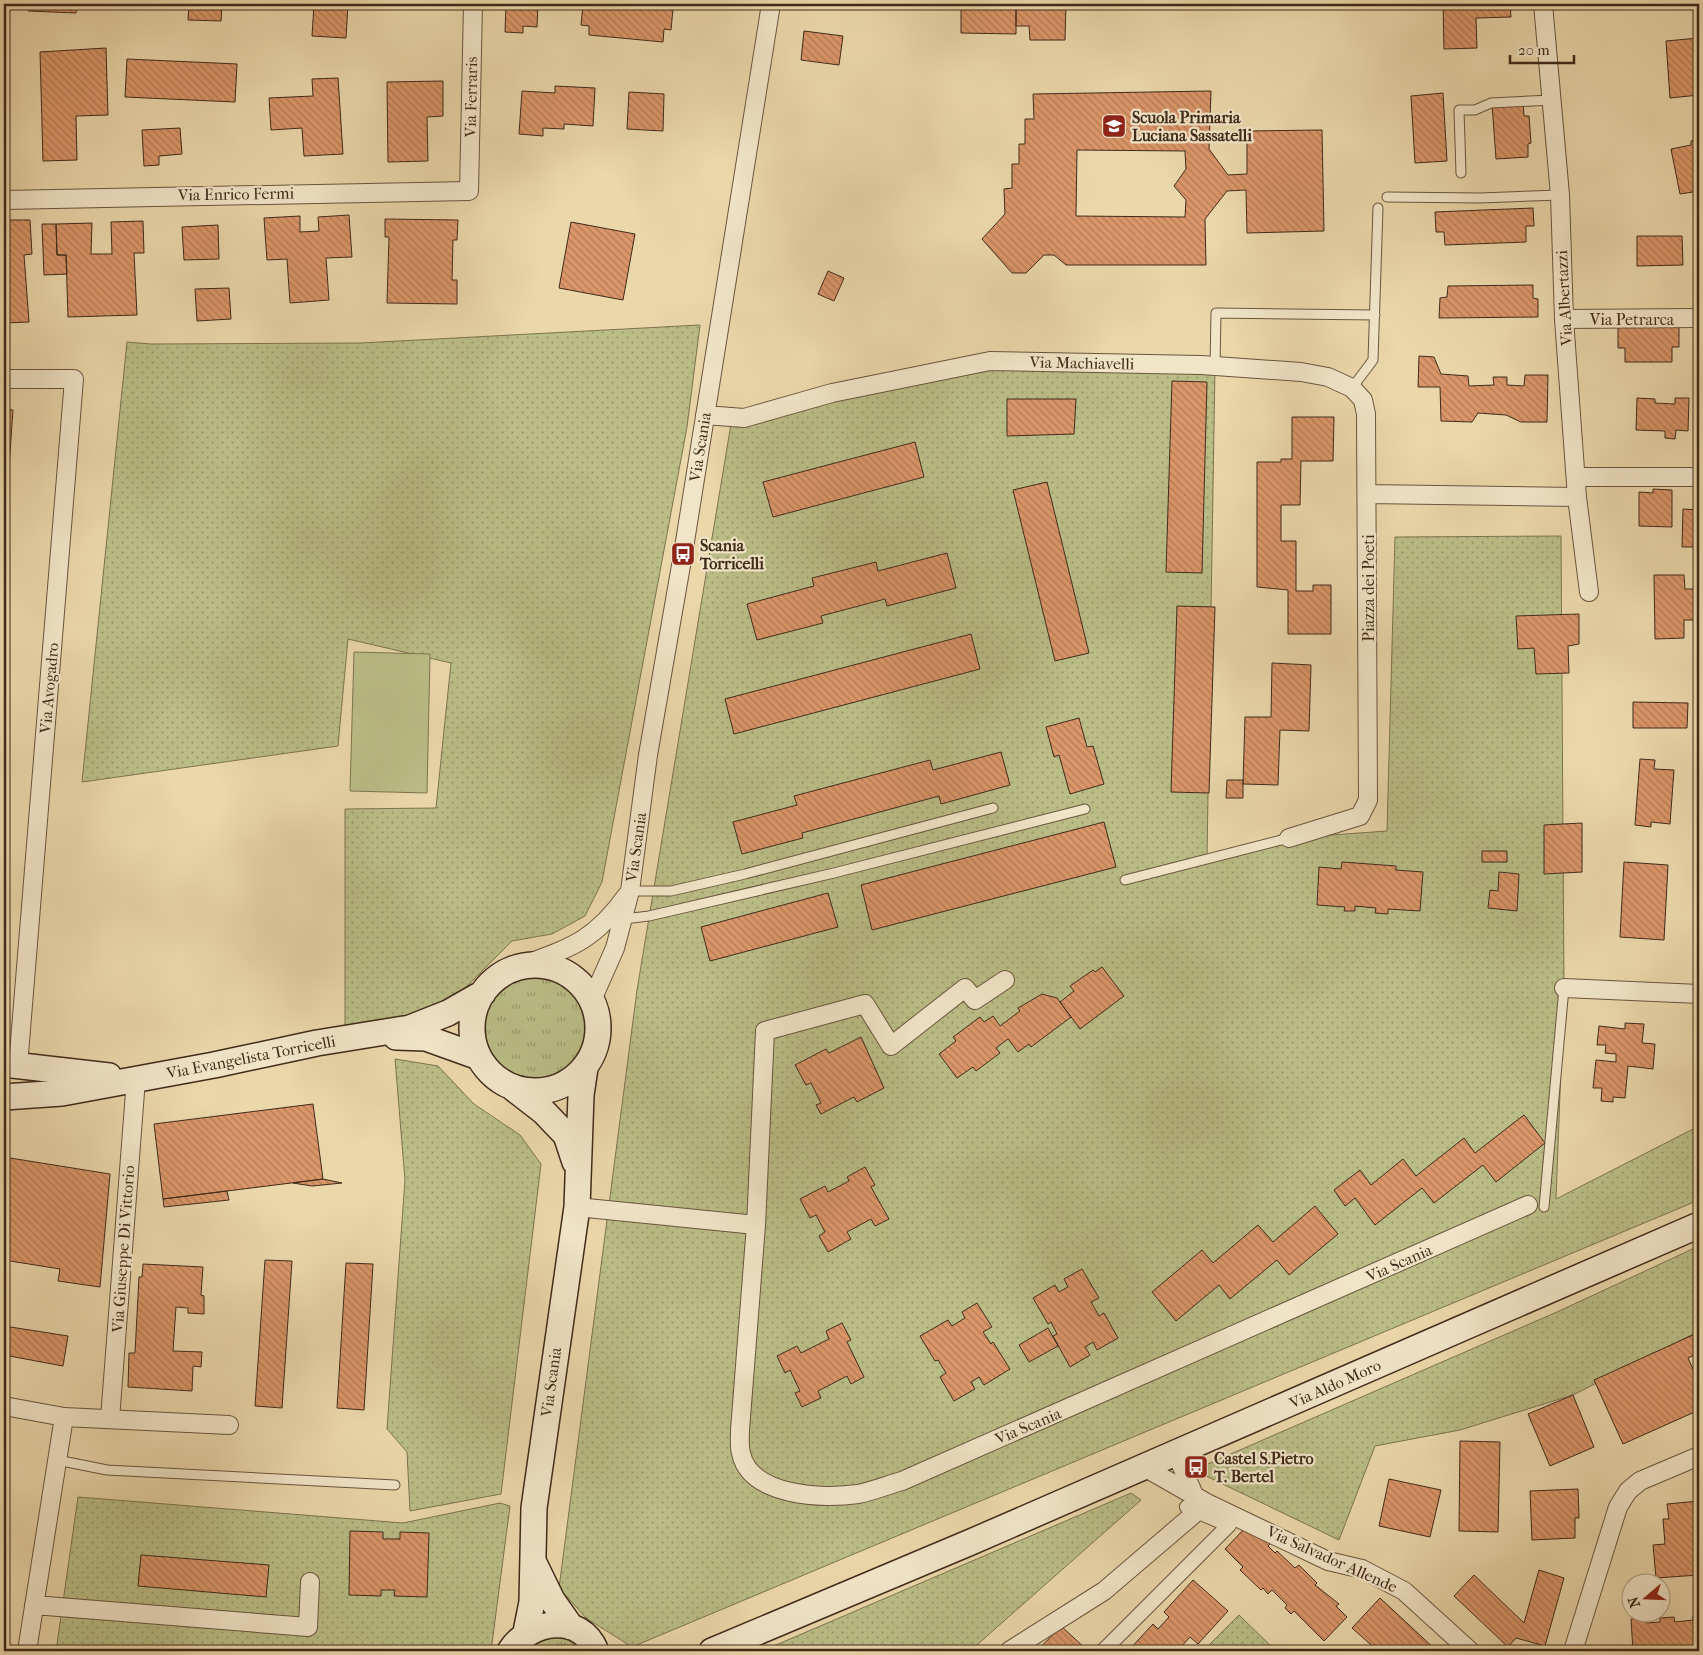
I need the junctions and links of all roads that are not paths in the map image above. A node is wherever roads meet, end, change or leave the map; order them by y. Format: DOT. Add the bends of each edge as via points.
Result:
graph roads {
  1 [pos="473,4"];
  2 [pos="771,4"];
  3 [pos="1544,4"];
  4 [pos="1552,100"];
  5 [pos="1461,173"];
  6 [pos="469,191"];
  7 [pos="1560,195"];
  8 [pos="1387,197"];
  9 [pos="4,200"];
  10 [pos="1378,208"];
  11 [pos="1375,314"];
  12 [pos="1699,318"];
  13 [pos="1564,319"];
  14 [pos="1216,366"];
  15 [pos="4,380"];
  16 [pos="1352,388"];
  17 [pos="705,415"];
  18 [pos="1576,477"];
  19 [pos="1699,477"];
  20 [pos="1368,494"];
  21 [pos="1577,497"];
  22 [pos="1589,592"];
  23 [pos="993,808"];
  24 [pos="1084,809"];
  25 [pos="1289,838"];
  26 [pos="1125,880"];
  27 [pos="630,891"];
  28 [pos="615,920"];
  29 [pos="521,966"];
  30 [pos="1005,980"];
  31 [pos="1564,988"];
  32 [pos="483,993"];
  33 [pos="1699,994"];
  34 [pos="592,1000"];
  35 [pos="366,1037"];
  36 [pos="479,1057"];
  37 [pos="11,1065"];
  38 [pos="584,1068"];
  39 [pos="136,1079"];
  40 [pos="511,1087"];
  41 [pos="4,1097"];
  42 [pos="579,1174"];
  43 [pos="1536,1206"];
  44 [pos="577,1207"];
  45 [pos="1699,1224"];
  46 [pos="756,1225"];
  47 [pos="4,1406"];
  48 [pos="64,1417"];
  49 [pos="110,1419"];
  50 [pos="229,1425"];
  51 [pos="1176,1453"];
  52 [pos="1699,1456"];
  53 [pos="57,1460"];
  54 [pos="1144,1467"];
  55 [pos="394,1485"];
  56 [pos="1196,1504"];
  57 [pos="532,1558"];
  58 [pos="310,1582"];
  59 [pos="34,1605"];
  60 [pos="571,1627"];
  61 [pos="526,1632"];
  62 [pos="599,1650"];
  63 [pos="27,1651"];
  64 [pos="510,1651"];
  65 [pos="712,1651"];
  66 [pos="1010,1651"];
  67 [pos="1103,1651"];
  68 [pos="1470,1651"];
  69 [pos="1574,1651"];
  1 -- 6 [label="street, Via Ferraris"];
  2 -- 17 [label="street, Via Scania"];
  3 -- 4 [label="street, Via Albertazzi"];
  4 -- 5 [label="lane" via="1490,103 1475,110 1459,110"];
  4 -- 7 [label="street, Via Albertazzi"];
  6 -- 9 [label="street, Via Enrico Fermi"];
  7 -- 8 [label="lane"];
  7 -- 13 [label="street, Via Albertazzi"];
  10 -- 11 [label="lane"];
  11 -- 14 [label="lane" via="1216,313"];
  11 -- 16 [label="lane" via="1373,360"];
  12 -- 13 [label="street, Via Petrarca"];
  13 -- 18 [label="street, Via Albertazzi"];
  14 -- 16 [label="street, Via Machiavelli" via="1302,372 1328,377"];
  14 -- 17 [label="street, Via Machiavelli" via="990,361 832,393 744,418"];
  15 -- 37 [label="street, Via Avogadro" via="74,379"];
  16 -- 20 [label="street" via="1363,400 1366,414"];
  17 -- 27 [label="street, Via Scania" via="648,755"];
  18 -- 19 [label="street"];
  18 -- 21 [label="street, Via Albertazzi"];
  20 -- 21 [label="street"];
  20 -- 25 [label="street, Piazza dei Poeti" via="1368,800 1360,816"];
  21 -- 22 [label="street, Via Albertazzi"];
  23 -- 27 [label="lane" via="671,891"];
  24 -- 28 [label="lane" via="834,873 649,916"];
  25 -- 26 [label="lane"];
  27 -- 28 [label="street, Via Scania"];
  28 -- 29 [label="street, Via Scania" via="572,947"];
  28 -- 34 [label="street, Via Scania" via="615,948"];
  29 -- 32 [label="main road, Via Scania" via="493,981"];
  29 -- 34 [label="main road, Via Scania" via="542,966 562,971 579,983"];
  30 -- 46 [label="street, Via Scania" via="976,1000 965,988 891,1046 866,1004 764,1031"];
  31 -- 33 [label="street"];
  31 -- 43 [label="lane"];
  32 -- 35 [label="main road, Via Evangelista Torricelli" via="448,1013 410,1028"];
  32 -- 36 [label="main road, Via Scania" via="475,1008 472,1024 473,1041"];
  34 -- 38 [label="main road, Via Scania" via="598,1035 594,1052"];
  35 -- 36 [label="main road, Via Evangelista Torricelli" via="426,1038"];
  35 -- 39 [label="main road, Via Evangelista Torricelli" via="317,1043"];
  36 -- 40 [label="main road, Via Scania" via="487,1070"];
  37 -- 39 [label="main road, Via Evangelista Torricelli"];
  38 -- 40 [label="main road, Via Scania" via="570,1082 551,1090 531,1092"];
  38 -- 42 [label="main road, Via Scania"];
  39 -- 41 [label="main road, Via Evangelista Torricelli" via="62,1093"];
  39 -- 49 [label="street, Via Giuseppe Di Vittorio"];
  40 -- 42 [label="main road, Via Scania" via="544,1112 566,1135"];
  42 -- 44 [label="main road, Via Scania"];
  43 -- 46 [label="street, Via Scania" via="902,1481 859,1494 830,1495 806,1495 779,1489 758,1479 741,1454 740,1430"];
  44 -- 46 [label="street"];
  44 -- 57 [label="main road, Via Scania" via="539,1468"];
  45 -- 51 [label="main road, Via Aldo Moro"];
  47 -- 48 [label="street"];
  48 -- 49 [label="street"];
  48 -- 53 [label="street"];
  49 -- 50 [label="street"];
  51 -- 54 [label="main road, Via Aldo Moro"];
  51 -- 56 [label="street"];
  52 -- 69 [label="street" via="1640,1480 1628,1490 1618,1506"];
  53 -- 55 [label="lane" via="107,1470"];
  53 -- 59 [label="street"];
  54 -- 56 [label="street, Via Salvador Allende"];
  54 -- 65 [label="main road, Via Aldo Moro"];
  56 -- 66 [label="street" via="1104,1591"];
  56 -- 67 [label="street" via="1229,1525"];
  56 -- 68 [label="street, Via Salvador Allende" via="1328,1561 1362,1569 1404,1591"];
  57 -- 60 [label="main road, Via Scania" via="552,1600"];
  57 -- 61 [label="main road, Via Scania" via="532,1602"];
  58 -- 59 [label="street" via="308,1627"];
  59 -- 63 [label="street"];
  60 -- 61 [label="main road" via="548,1625"];
  60 -- 62 [label="main road, Via Scania"];
  61 -- 64 [label="main road, Via Scania"];
}
